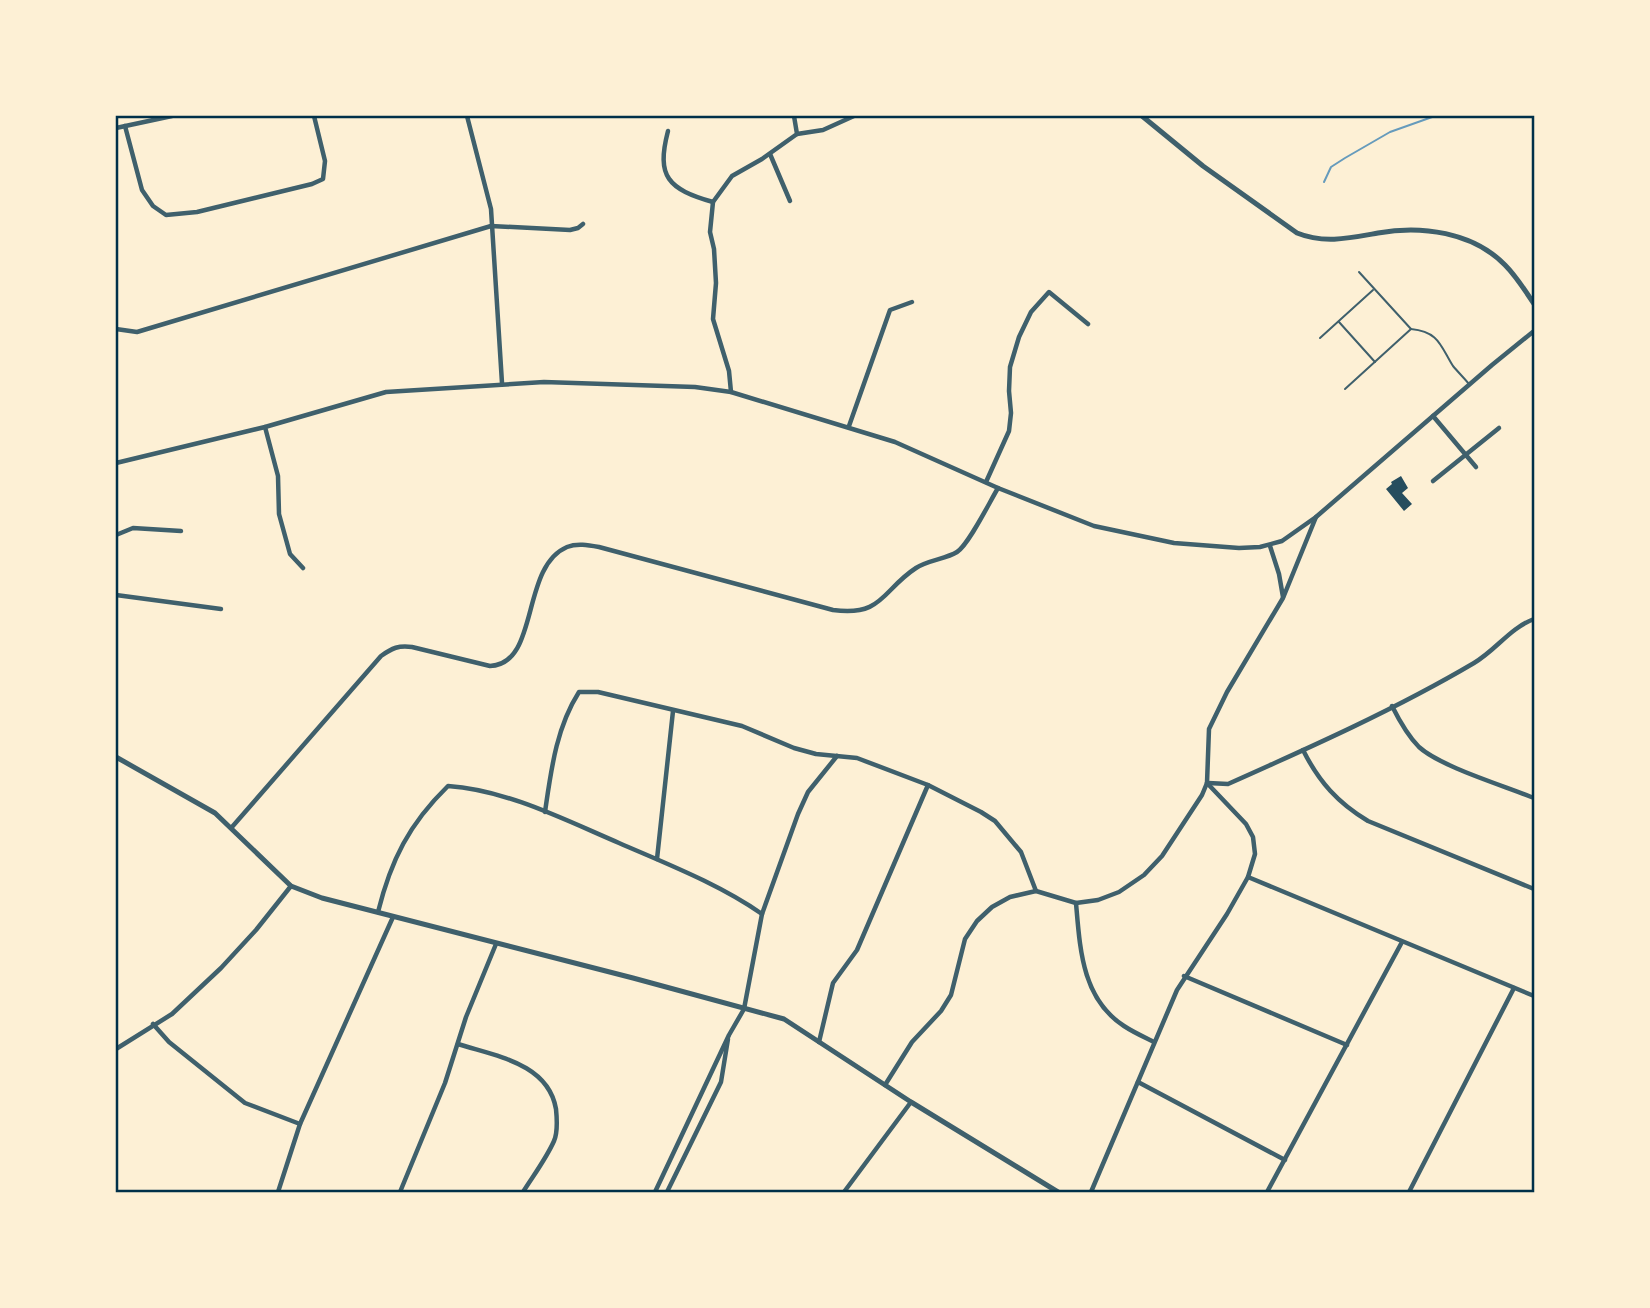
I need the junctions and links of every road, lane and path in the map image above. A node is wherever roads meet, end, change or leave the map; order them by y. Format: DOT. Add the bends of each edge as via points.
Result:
graph roads {
  1 [pos="172,116"];
  2 [pos="314,116"];
  3 [pos="467,116"];
  4 [pos="794,116"];
  5 [pos="854,116"];
  6 [pos="1142,116"];
  7 [pos="125,126"];
  8 [pos="116,128"];
  9 [pos="668,131"];
  10 [pos="797,134"];
  11 [pos="771,154"];
  12 [pos="790,201"];
  13 [pos="713,202"];
  14 [pos="583,224"];
  15 [pos="491,226"];
  16 [pos="1359,272"];
  17 [pos="1374,289"];
  18 [pos="912,302"];
  19 [pos="1535,304"];
  20 [pos="1338,321"];
  21 [pos="1088,324"];
  22 [pos="1411,329"];
  23 [pos="116,330"];
  24 [pos="1535,331"];
  25 [pos="1320,338"];
  26 [pos="1375,362"];
  27 [pos="502,383"];
  28 [pos="1469,385"];
  29 [pos="1345,389"];
  30 [pos="731,392"];
  31 [pos="1433,416"];
  32 [pos="849,426"];
  33 [pos="265,427"];
  34 [pos="1499,428"];
  35 [pos="1466,454"];
  36 [pos="116,463"];
  37 [pos="1476,467"];
  38 [pos="1433,481"];
  39 [pos="986,482"];
  40 [pos="998,488"];
  41 [pos="1316,517"];
  42 [pos="181,531"];
  43 [pos="116,535"];
  44 [pos="1270,546"];
  45 [pos="303,568"];
  46 [pos="116,595"];
  47 [pos="1283,598"];
  48 [pos="221,609"];
  49 [pos="1535,619"];
  50 [pos="1392,706"];
  51 [pos="674,710"];
  52 [pos="1303,750"];
  53 [pos="837,756"];
  54 [pos="118,758"];
  55 [pos="116,766"];
  56 [pos="1207,783"];
  57 [pos="928,785"];
  58 [pos="1535,798"];
  59 [pos="545,812"];
  60 [pos="232,827"];
  61 [pos="657,859"];
  62 [pos="1248,877"];
  63 [pos="291,886"];
  64 [pos="1535,888"];
  65 [pos="1037,891"];
  66 [pos="1076,903"];
  67 [pos="377,912"];
  68 [pos="762,914"];
  69 [pos="393,917"];
  70 [pos="1402,942"];
  71 [pos="496,944"];
  72 [pos="1184,976"];
  73 [pos="1514,988"];
  74 [pos="1535,996"];
  75 [pos="744,1009"];
  76 [pos="153,1024"];
  77 [pos="729,1035"];
  78 [pos="1154,1042"];
  79 [pos="819,1043"];
  80 [pos="458,1044"];
  81 [pos="1347,1045"];
  82 [pos="116,1049"];
  83 [pos="1138,1082"];
  84 [pos="885,1085"];
  85 [pos="911,1102"];
  86 [pos="300,1124"];
  87 [pos="1285,1160"];
  88 [pos="278,1192"];
  89 [pos="400,1192"];
  90 [pos="523,1192"];
  91 [pos="655,1192"];
  92 [pos="667,1192"];
  93 [pos="844,1192"];
  94 [pos="1058,1192"];
  95 [pos="1091,1192"];
  96 [pos="1267,1192"];
  97 [pos="1409,1192"];
  1 -- 7 [label="street"];
  2 -- 7 [label="street" via="325,161 323,179 197,212 166,215 142,190"];
  3 -- 15 [label="street" via="491,209"];
  4 -- 10 [label="street"];
  5 -- 10 [label="street" via="823,130"];
  6 -- 19 [label="street" via="1297,233 1324,240 1415,230 1466,240 1505,265"];
  7 -- 8 [label="street"];
  9 -- 13 [label="street" via="662,153 673,184"];
  10 -- 11 [label="street"];
  11 -- 12 [label="street"];
  11 -- 13 [label="street" via="732,176"];
  13 -- 30 [label="street" via="713,319"];
  14 -- 15 [label="street" via="570,230"];
  15 -- 23 [label="street" via="137,332"];
  15 -- 27 [label="street"];
  16 -- 17 [label="lane"];
  17 -- 20 [label="lane"];
  17 -- 22 [label="lane"];
  18 -- 32 [label="street" via="890,310"];
  20 -- 25 [label="lane"];
  20 -- 26 [label="lane"];
  21 -- 39 [label="street" via="1049,292 1031,312 1010,367 1009,430"];
  22 -- 26 [label="lane"];
  22 -- 28 [label="lane" via="1437,339"];
  24 -- 28 [label="street"];
  26 -- 29 [label="lane"];
  27 -- 30 [label="street" via="659,384"];
  27 -- 33 [label="street" via="386,392"];
  28 -- 31 [label="street"];
  30 -- 32 [label="street"];
  31 -- 35 [label="street"];
  31 -- 41 [label="street"];
  32 -- 39 [label="street"];
  33 -- 36 [label="street"];
  33 -- 45 [label="street" via="278,476 279,514 290,554"];
  34 -- 35 [label="street"];
  35 -- 37 [label="street"];
  35 -- 38 [label="street"];
  39 -- 40 [label="street"];
  40 -- 44 [label="street" via="1094,526 1167,542"];
  40 -- 60 [label="street" via="957,552 918,566 881,601 851,612 599,547 580,544 566,548 542,572 512,658 501,666 490,666 402,645 391,648"];
  41 -- 44 [label="street"];
  41 -- 47 [label="street"];
  42 -- 43 [label="street" via="133,528"];
  44 -- 47 [label="street"];
  46 -- 48 [label="street"];
  47 -- 56 [label="street" via="1209,729"];
  49 -- 50 [label="street" via="1515,629 1474,663"];
  50 -- 52 [label="street"];
  50 -- 58 [label="street" via="1420,747 1442,762"];
  51 -- 53 [label="street" via="742,726 794,748"];
  51 -- 59 [label="street" via="598,692 579,692 568,710 556,750"];
  51 -- 61 [label="street"];
  52 -- 56 [label="street" via="1228,784"];
  52 -- 64 [label="street" via="1314,773 1347,809"];
  53 -- 57 [label="street" via="857,758"];
  53 -- 68 [label="street" via="808,792"];
  54 -- 55 [label="street"];
  54 -- 60 [label="street"];
  56 -- 62 [label="street" via="1253,837 1255,854"];
  56 -- 66 [label="street" via="1168,847 1144,875 1119,892"];
  57 -- 65 [label="street" via="995,821 1021,852"];
  57 -- 79 [label="street" via="857,950 833,983"];
  59 -- 61 [label="street"];
  59 -- 67 [label="street" via="492,794 448,786 431,802 398,851"];
  60 -- 63 [label="street"];
  61 -- 68 [label="street"];
  62 -- 70 [label="street"];
  62 -- 72 [label="street"];
  63 -- 67 [label="street"];
  63 -- 76 [label="street" via="221,968 172,1013"];
  65 -- 66 [label="street"];
  65 -- 84 [label="street" via="992,907 977,921 965,939 951,995 912,1042"];
  66 -- 78 [label="street" via="1084,966 1094,997 1124,1026"];
  67 -- 69 [label="street"];
  68 -- 75 [label="street"];
  69 -- 71 [label="street"];
  69 -- 86 [label="street"];
  70 -- 73 [label="street"];
  70 -- 81 [label="street"];
  71 -- 75 [label="street"];
  71 -- 80 [label="street"];
  72 -- 78 [label="street"];
  72 -- 81 [label="street"];
  73 -- 74 [label="street"];
  73 -- 97 [label="street"];
  75 -- 77 [label="street"];
  75 -- 79 [label="street" via="784,1020"];
  76 -- 82 [label="street"];
  76 -- 86 [label="street" via="245,1103"];
  77 -- 91 [label="street"];
  77 -- 92 [label="street" via="721,1082"];
  78 -- 83 [label="street"];
  79 -- 84 [label="street"];
  80 -- 89 [label="street"];
  80 -- 90 [label="street" via="533,1072 554,1102 555,1139"];
  81 -- 87 [label="street"];
  83 -- 87 [label="street"];
  83 -- 95 [label="street"];
  84 -- 85 [label="street"];
  85 -- 93 [label="street"];
  85 -- 94 [label="street"];
  86 -- 88 [label="street"];
  87 -- 96 [label="street"];
}
